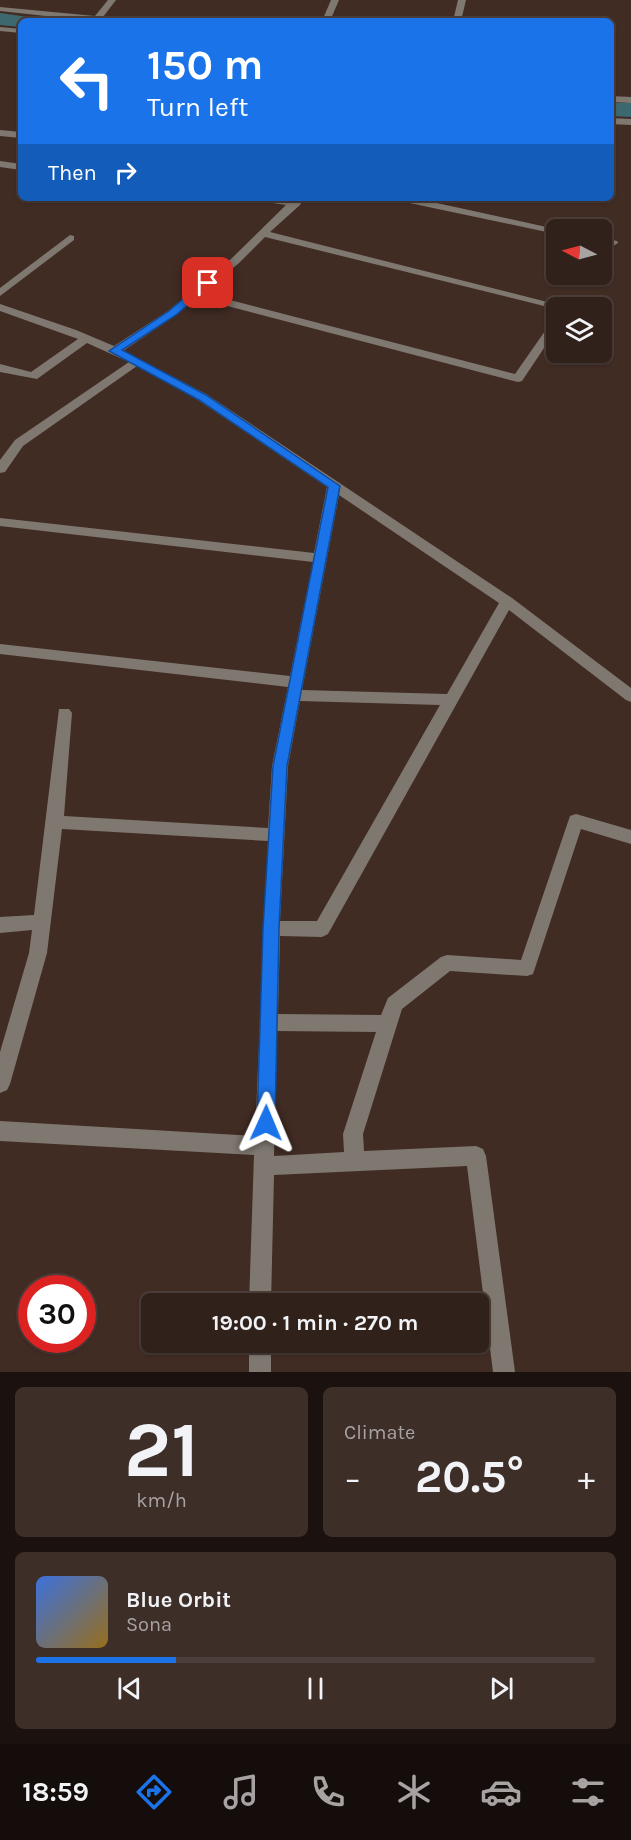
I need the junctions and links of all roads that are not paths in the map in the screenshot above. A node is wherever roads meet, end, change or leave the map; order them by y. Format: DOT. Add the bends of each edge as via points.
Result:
graph roads {
  1 [pos="112,0"];
  2 [pos="335,0"];
  3 [pos="462,0"];
  4 [pos="0,9"];
  5 [pos="79,18"];
  6 [pos="98,18"];
  7 [pos="327,18"];
  8 [pos="458,18"];
  9 [pos="0,29"];
  10 [pos="18,31"];
  11 [pos="614,99"];
  12 [pos="631,100"];
  13 [pos="614,121"];
  14 [pos="631,122"];
  15 [pos="0,133"];
  16 [pos="18,135"];
  17 [pos="0,164"];
  18 [pos="18,167"];
  19 [pos="297,201"];
  20 [pos="414,201"];
  21 [pos="546,229"];
  22 [pos="264,234"];
  23 [pos="70,238"];
  24 [pos="0,293"];
  25 [pos="194,294"];
  26 [pos="546,303"];
  27 [pos="0,307"];
  28 [pos="546,337"];
  29 [pos="86,338"];
  30 [pos="115,351"];
  31 [pos="137,361"];
  32 [pos="0,368"];
  33 [pos="5,453"];
  34 [pos="0,469"];
  35 [pos="334,486"];
  36 [pos="0,522"];
  37 [pos="321,558"];
  38 [pos="507,601"];
  39 [pos="0,649"];
  40 [pos="295,688"];
  41 [pos="631,696"];
  42 [pos="452,700"];
  43 [pos="64,713"];
  44 [pos="55,822"];
  45 [pos="276,835"];
  46 [pos="631,837"];
  47 [pos="42,922"];
  48 [pos="0,925"];
  49 [pos="271,928"];
  50 [pos="267,1022"];
  51 [pos="387,1024"];
  52 [pos="0,1084"];
  53 [pos="0,1131"];
  54 [pos="266,1146"];
  55 [pos="355,1162"];
  56 [pos="265,1166"];
  57 [pos="260,1293"];
  58 [pos="260,1353"];
  59 [pos="260,1372"];
  60 [pos="504,1372"];
  1 -- 6 [label="street"];
  2 -- 7 [label="street"];
  3 -- 8 [label="street"];
  4 -- 5 [label="street"];
  9 -- 10 [label="street"];
  11 -- 12 [label="street"];
  13 -- 14 [label="street"];
  15 -- 16 [label="street"];
  17 -- 18 [label="street"];
  19 -- 22 [label="street"];
  20 -- 21 [label="street"];
  22 -- 25 [label="street"];
  22 -- 26 [label="street"];
  23 -- 24 [label="street"];
  25 -- 28 [label="street" via="518,378"];
  25 -- 30 [label="street"];
  27 -- 29 [label="street"];
  29 -- 30 [label="street"];
  29 -- 32 [label="street" via="33,376"];
  30 -- 31 [label="street"];
  31 -- 33 [label="street"];
  31 -- 35 [label="street" via="202,397"];
  33 -- 34 [label="street"];
  35 -- 37 [label="street"];
  35 -- 38 [label="street"];
  36 -- 37 [label="street"];
  37 -- 40 [label="street"];
  38 -- 41 [label="street"];
  38 -- 42 [label="street"];
  39 -- 40 [label="street"];
  40 -- 42 [label="street"];
  40 -- 45 [label="street" via="280,766"];
  42 -- 49 [label="street" via="322,929"];
  43 -- 44 [label="street"];
  44 -- 45 [label="street"];
  44 -- 47 [label="street"];
  45 -- 49 [label="street"];
  46 -- 51 [label="street" via="576,821 527,968 447,963 394,1004"];
  47 -- 48 [label="street"];
  47 -- 52 [label="street" via="38,953"];
  49 -- 50 [label="street"];
  50 -- 51 [label="street"];
  50 -- 54 [label="street"];
  51 -- 55 [label="street" via="353,1134"];
  53 -- 54 [label="street"];
  54 -- 56 [label="street"];
  55 -- 56 [label="street"];
  55 -- 60 [label="street" via="476,1156"];
  56 -- 57 [label="street"];
  58 -- 59 [label="street"];
}
